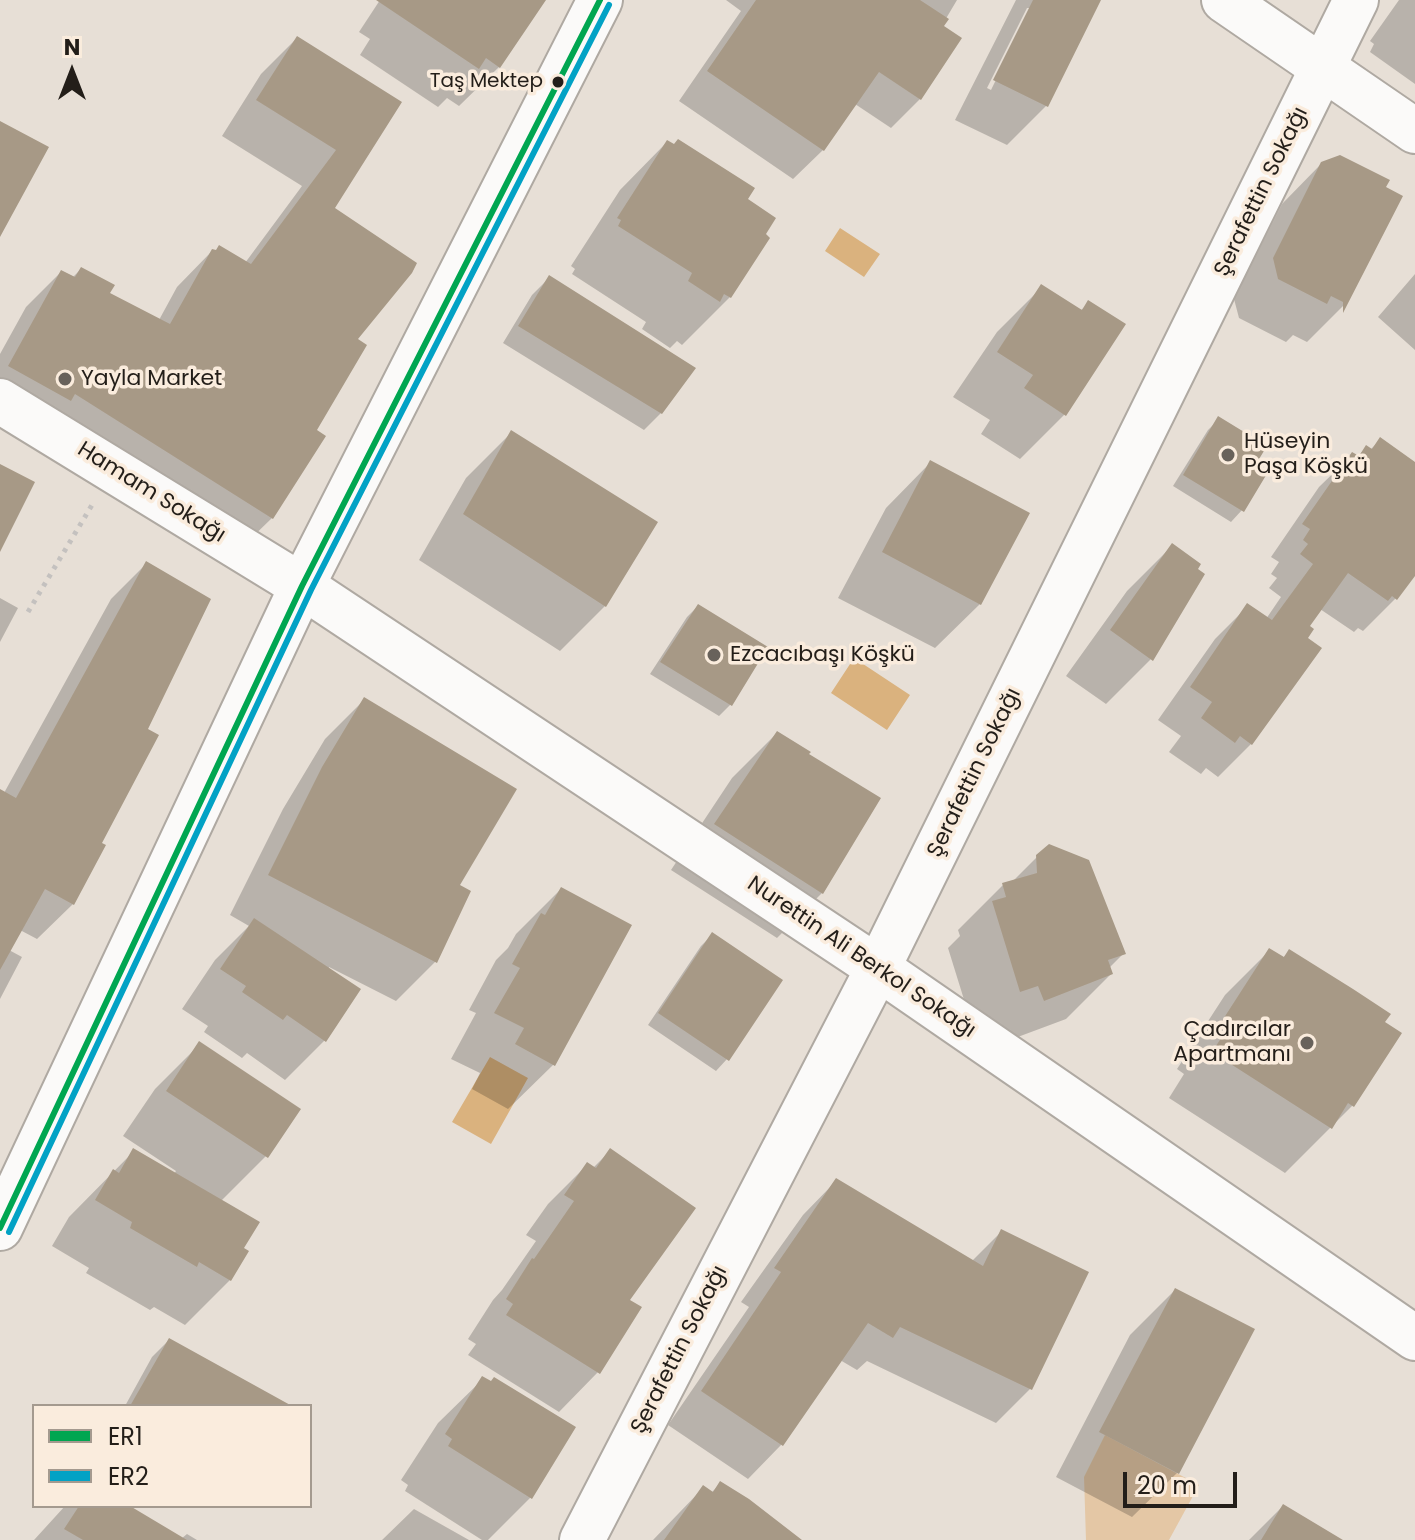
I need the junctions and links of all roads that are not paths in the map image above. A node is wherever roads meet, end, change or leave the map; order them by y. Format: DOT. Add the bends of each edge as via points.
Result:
graph roads {
  1 [pos="600,0"];
  2 [pos="1224,0"];
  3 [pos="1356,0"];
  4 [pos="1323,67"];
  5 [pos="1415,131"];
  6 [pos="0,401"];
  7 [pos="302,586"];
  8 [pos="878,968"];
  9 [pos="0,1228"];
  10 [pos="1415,1338"];
  11 [pos="582,1540"];
  1 -- 7 [label="street"];
  2 -- 4 [label="street"];
  3 -- 4 [label="street, Şerafettin Sokağı"];
  4 -- 5 [label="street"];
  4 -- 8 [label="street, Şerafettin Sokağı"];
  6 -- 7 [label="street, Hamam Sokağı"];
  7 -- 8 [label="street, Nurettin Ali Berkol Sokağı"];
  7 -- 9 [label="street"];
  8 -- 10 [label="street, Nurettin Ali Berkol Sokağı"];
  8 -- 11 [label="street, Şerafettin Sokağı"];
}
